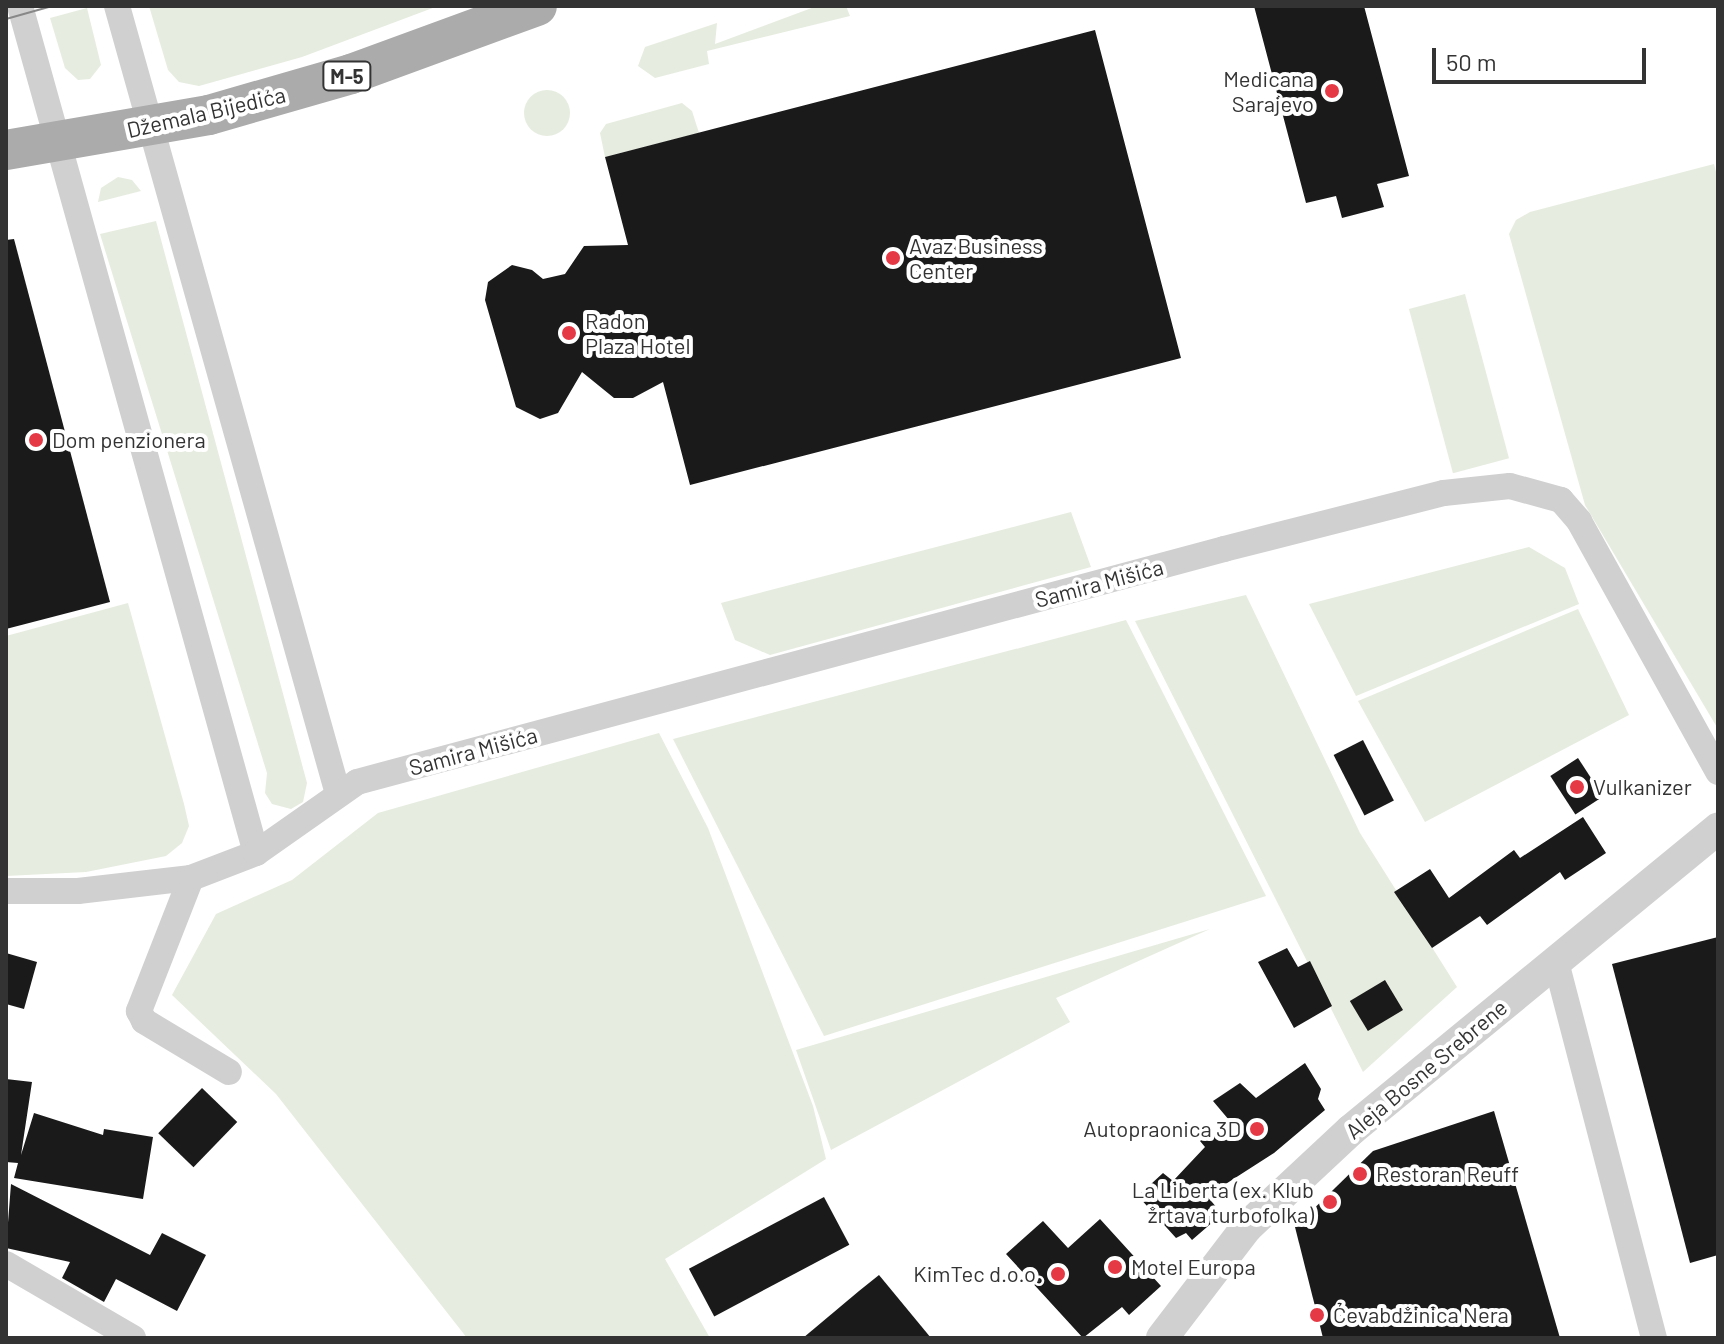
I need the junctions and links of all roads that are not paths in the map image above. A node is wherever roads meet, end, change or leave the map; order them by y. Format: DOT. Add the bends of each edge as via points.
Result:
graph roads {
  1 [pos="20,6"];
  2 [pos="117,6"];
  3 [pos="537,6"];
  4 [pos="151,128"];
  5 [pos="57,142"];
  6 [pos="6,150"];
  7 [pos="1718,772"];
  8 [pos="338,794"];
  9 [pos="1718,829"];
  10 [pos="256,853"];
  11 [pos="191,878"];
  12 [pos="6,891"];
  13 [pos="1556,962"];
  14 [pos="229,1072"];
  15 [pos="6,1264"];
  16 [pos="133,1338"];
  17 [pos="1162,1338"];
  18 [pos="1654,1338"];
  1 -- 5 [label="street"];
  2 -- 4 [label="street"];
  3 -- 4 [label="main road, Džemala Bijedića / M-5" via="351,74"];
  4 -- 5 [label="main road, Džemala Bijedića / M-5"];
  4 -- 8 [label="street"];
  5 -- 6 [label="main road, Džemala Bijedića / M-5"];
  5 -- 10 [label="street"];
  7 -- 8 [label="street, Samira Mišića" via="1579,521 1561,500 1510,486 1444,493 1224,549 372,778"];
  8 -- 10 [label="street, Samira Mišića"];
  9 -- 13 [label="street, Aleja Bosne Srebrene"];
  10 -- 11 [label="street, Samira Mišića"];
  11 -- 12 [label="street, Samira Mišića" via="78,891"];
  11 -- 14 [label="street" via="139,1011 144,1021"];
  13 -- 17 [label="street, Aleja Bosne Srebrene" via="1399,1088 1247,1227"];
  13 -- 18 [label="street"];
  15 -- 16 [label="street"];
}
